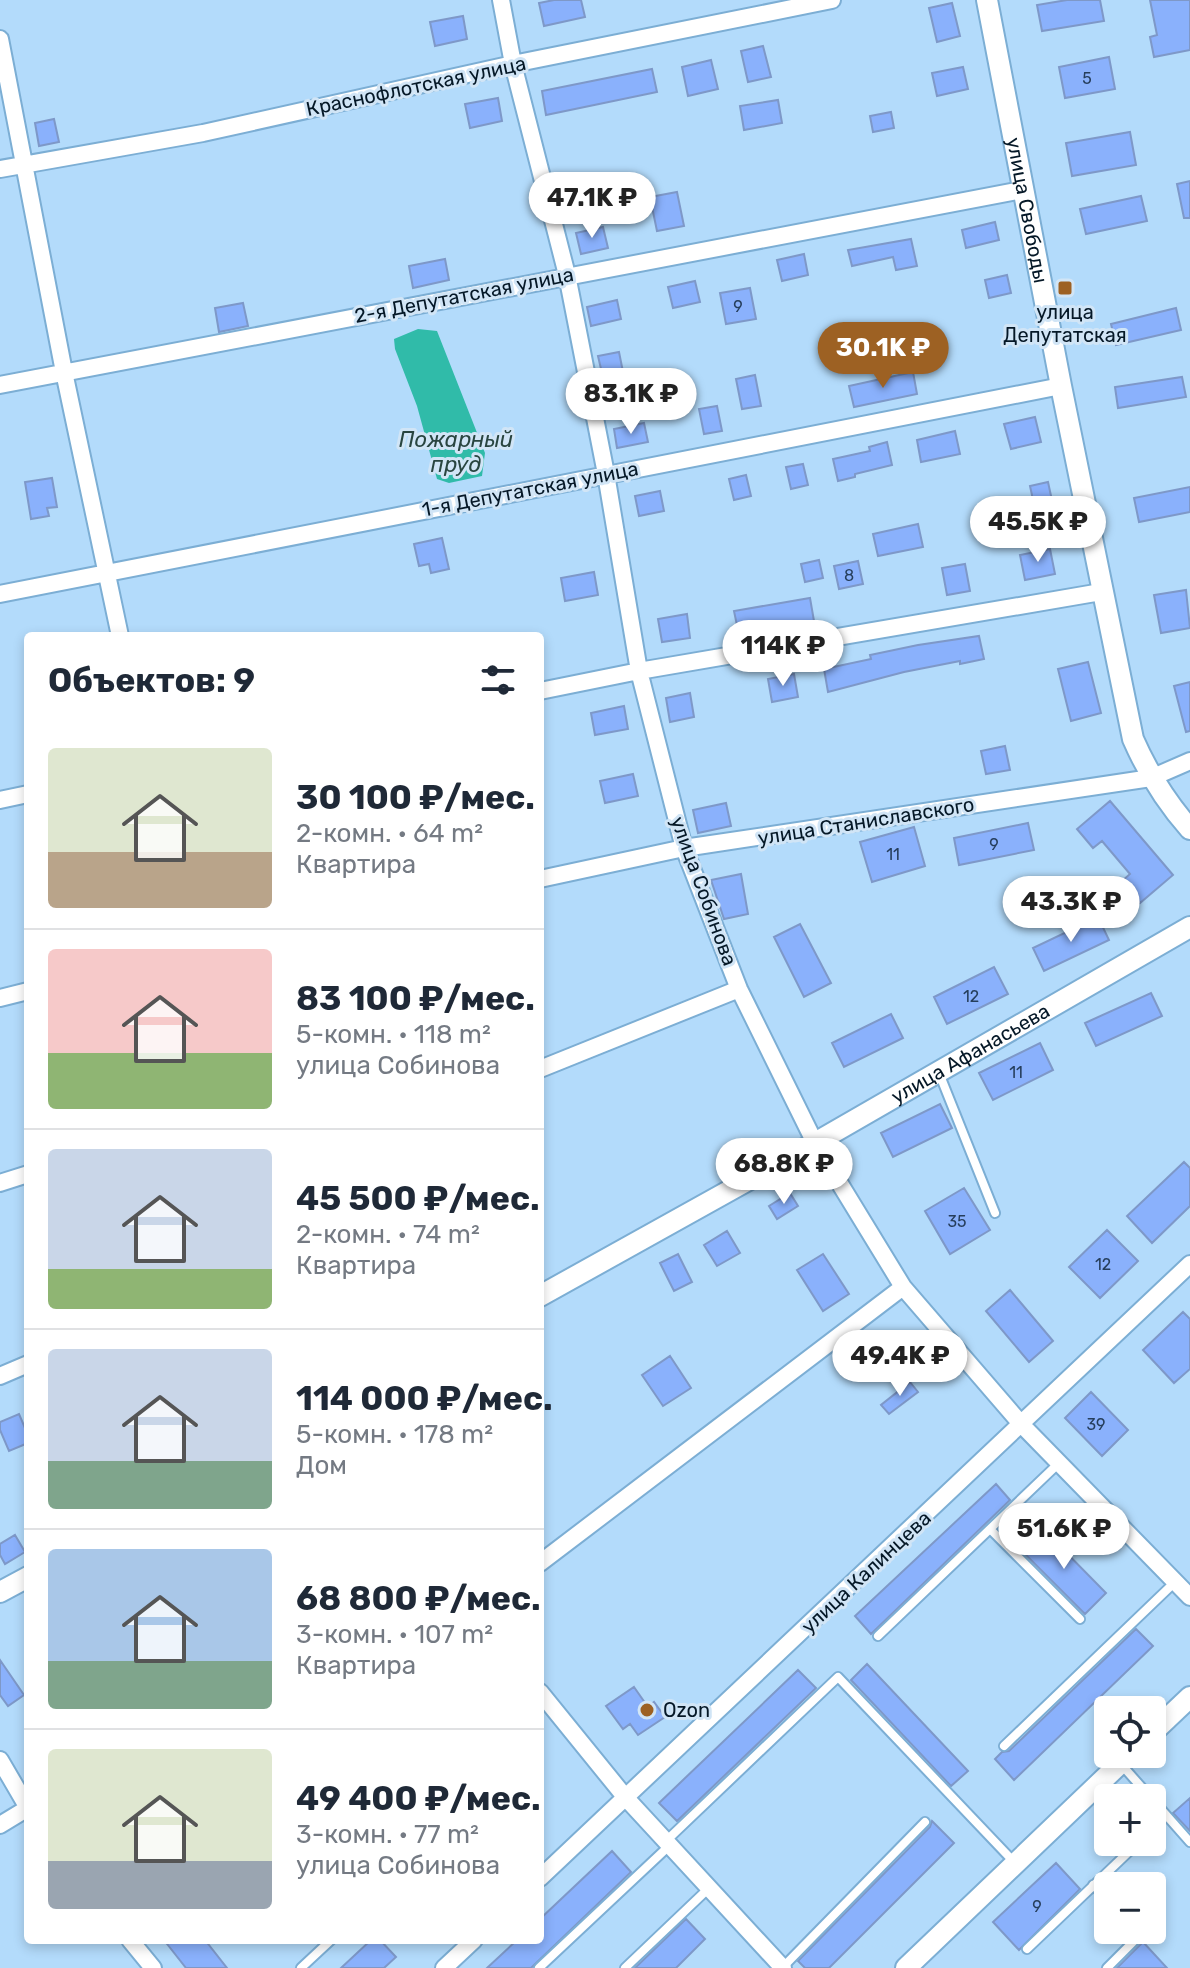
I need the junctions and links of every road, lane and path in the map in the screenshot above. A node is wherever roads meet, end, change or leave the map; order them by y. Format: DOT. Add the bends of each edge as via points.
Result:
graph roads {
  1 [pos="501,0"];
  2 [pos="832,0"];
  3 [pos="987,0"];
  4 [pos="0,39"];
  5 [pos="513,64"];
  6 [pos="25,164"];
  7 [pos="0,169"];
  8 [pos="1022,190"];
  9 [pos="567,275"];
  10 [pos="64,372"];
  11 [pos="0,385"];
  12 [pos="1061,386"];
  13 [pos="606,474"];
  14 [pos="108,573"];
  15 [pos="1101,592"];
  16 [pos="0,594"];
  17 [pos="119,632"];
  18 [pos="639,671"];
  19 [pos="544,690"];
  20 [pos="1190,761"];
  21 [pos="1151,778"];
  22 [pos="24,795"];
  23 [pos="0,800"];
  24 [pos="1190,829"];
  25 [pos="684,848"];
  26 [pos="544,878"];
  27 [pos="1190,927"];
  28 [pos="739,989"];
  29 [pos="24,992"];
  30 [pos="0,998"];
  31 [pos="544,1067"];
  32 [pos="938,1072"];
  33 [pos="815,1143"];
  34 [pos="24,1175"];
  35 [pos="0,1183"];
  36 [pos="995,1213"];
  37 [pos="1190,1264"];
  38 [pos="903,1287"];
  39 [pos="544,1294"];
  40 [pos="24,1366"];
  41 [pos="0,1376"];
  42 [pos="1022,1425"];
  43 [pos="1059,1463"];
  44 [pos="990,1529"];
  45 [pos="544,1560"];
  46 [pos="24,1579"];
  47 [pos="1175,1582"];
  48 [pos="0,1592"];
  49 [pos="1190,1597"];
  50 [pos="1080,1619"];
  51 [pos="878,1636"];
  52 [pos="1188,1702"];
  53 [pos="545,1712"];
  54 [pos="1166,1721"];
  55 [pos="1004,1746"];
  56 [pos="0,1760"];
  57 [pos="1116,1768"];
  58 [pos="626,1798"];
  59 [pos="24,1801"];
  60 [pos="24,1810"];
  61 [pos="1166,1816"];
  62 [pos="925,1822"];
  63 [pos="0,1825"];
  64 [pos="1190,1842"];
  65 [pos="668,1844"];
  66 [pos="1124,1856"];
  67 [pos="1015,1864"];
  68 [pos="544,1874"];
  69 [pos="1093,1885"];
  70 [pos="709,1888"];
  71 [pos="133,1944"];
  72 [pos="327,1944"];
  73 [pos="470,1944"];
  74 [pos="1131,1944"];
  75 [pos="1027,1949"];
  76 [pos="147,1966"];
  77 [pos="301,1968"];
  78 [pos="444,1968"];
  79 [pos="539,1968"];
  80 [pos="625,1968"];
  81 [pos="783,1968"];
  82 [pos="906,1968"];
  83 [pos="1107,1968"];
  1 -- 5 [label="street, улица Собинова"];
  2 -- 5 [label="street, Краснофлотская улица"];
  3 -- 8 [label="street, улица Свободы"];
  4 -- 6 [label="street"];
  5 -- 6 [label="street, Краснофлотская улица" via="203,133"];
  5 -- 9 [label="street, улица Собинова"];
  6 -- 7 [label="street, Краснофлотская улица"];
  6 -- 10 [label="street"];
  8 -- 9 [label="street, 2-я Депутатская улица"];
  8 -- 12 [label="street, улица Свободы"];
  9 -- 10 [label="street, 2-я Депутатская улица"];
  9 -- 13 [label="street, улица Собинова"];
  10 -- 11 [label="street, 2-я Депутатская улица"];
  10 -- 14 [label="street"];
  12 -- 13 [label="street, 1-я Депутатская улица"];
  12 -- 15 [label="street, улица Свободы"];
  13 -- 14 [label="street, 1-я Депутатская улица"];
  13 -- 18 [label="street, улица Собинова"];
  14 -- 16 [label="street, 1-я Депутатская улица"];
  14 -- 17 [label="street"];
  15 -- 18 [label="street"];
  15 -- 21 [label="street, улица Свободы" via="1133,739"];
  18 -- 19 [label="street"];
  18 -- 25 [label="street, улица Собинова"];
  20 -- 21 [label="street, улица Станиславского"];
  21 -- 24 [label="street, улица Свободы"];
  21 -- 25 [label="street, улица Станиславского"];
  22 -- 23 [label="street"];
  25 -- 26 [label="street, улица Станиславского"];
  25 -- 28 [label="street, улица Собинова"];
  27 -- 32 [label="street, улица Афанасьева"];
  28 -- 31 [label="street"];
  28 -- 33 [label="street, улица Собинова"];
  29 -- 30 [label="street"];
  32 -- 33 [label="street, улица Афанасьева"];
  32 -- 36 [label="lane"];
  33 -- 38 [label="street, улица Собинова"];
  33 -- 39 [label="street, улица Афанасьева"];
  34 -- 35 [label="street"];
  37 -- 42 [label="street, улица Калинцева"];
  38 -- 42 [label="street, улица Собинова"];
  38 -- 45 [label="street"];
  40 -- 41 [label="street"];
  42 -- 43 [label="street, улица Собинова"];
  42 -- 58 [label="street, улица Калинцева"];
  43 -- 44 [label="lane"];
  43 -- 47 [label="street, улица Собинова"];
  44 -- 50 [label="lane"];
  44 -- 51 [label="lane"];
  46 -- 48 [label="street"];
  47 -- 49 [label="street, улица Собинова"];
  47 -- 55 [label="lane"];
  52 -- 54 [label="street"];
  53 -- 58 [label="street"];
  56 -- 59 [label="street"];
  57 -- 67 [label="street"];
  58 -- 65 [label="street"];
  58 -- 68 [label="street, улица Калинцева"];
  60 -- 63 [label="street"];
  61 -- 64 [label="lane"];
  62 -- 81 [label="lane"];
  65 -- 67 [label="lane" via="838,1677"];
  65 -- 70 [label="street"];
  65 -- 79 [label="lane"];
  66 -- 69 [label="lane"];
  67 -- 82 [label="street"];
  69 -- 75 [label="lane"];
  70 -- 80 [label="lane"];
  70 -- 81 [label="street"];
  71 -- 76 [label="street"];
  72 -- 77 [label="lane"];
  73 -- 78 [label="street"];
  74 -- 83 [label="lane"];
}
